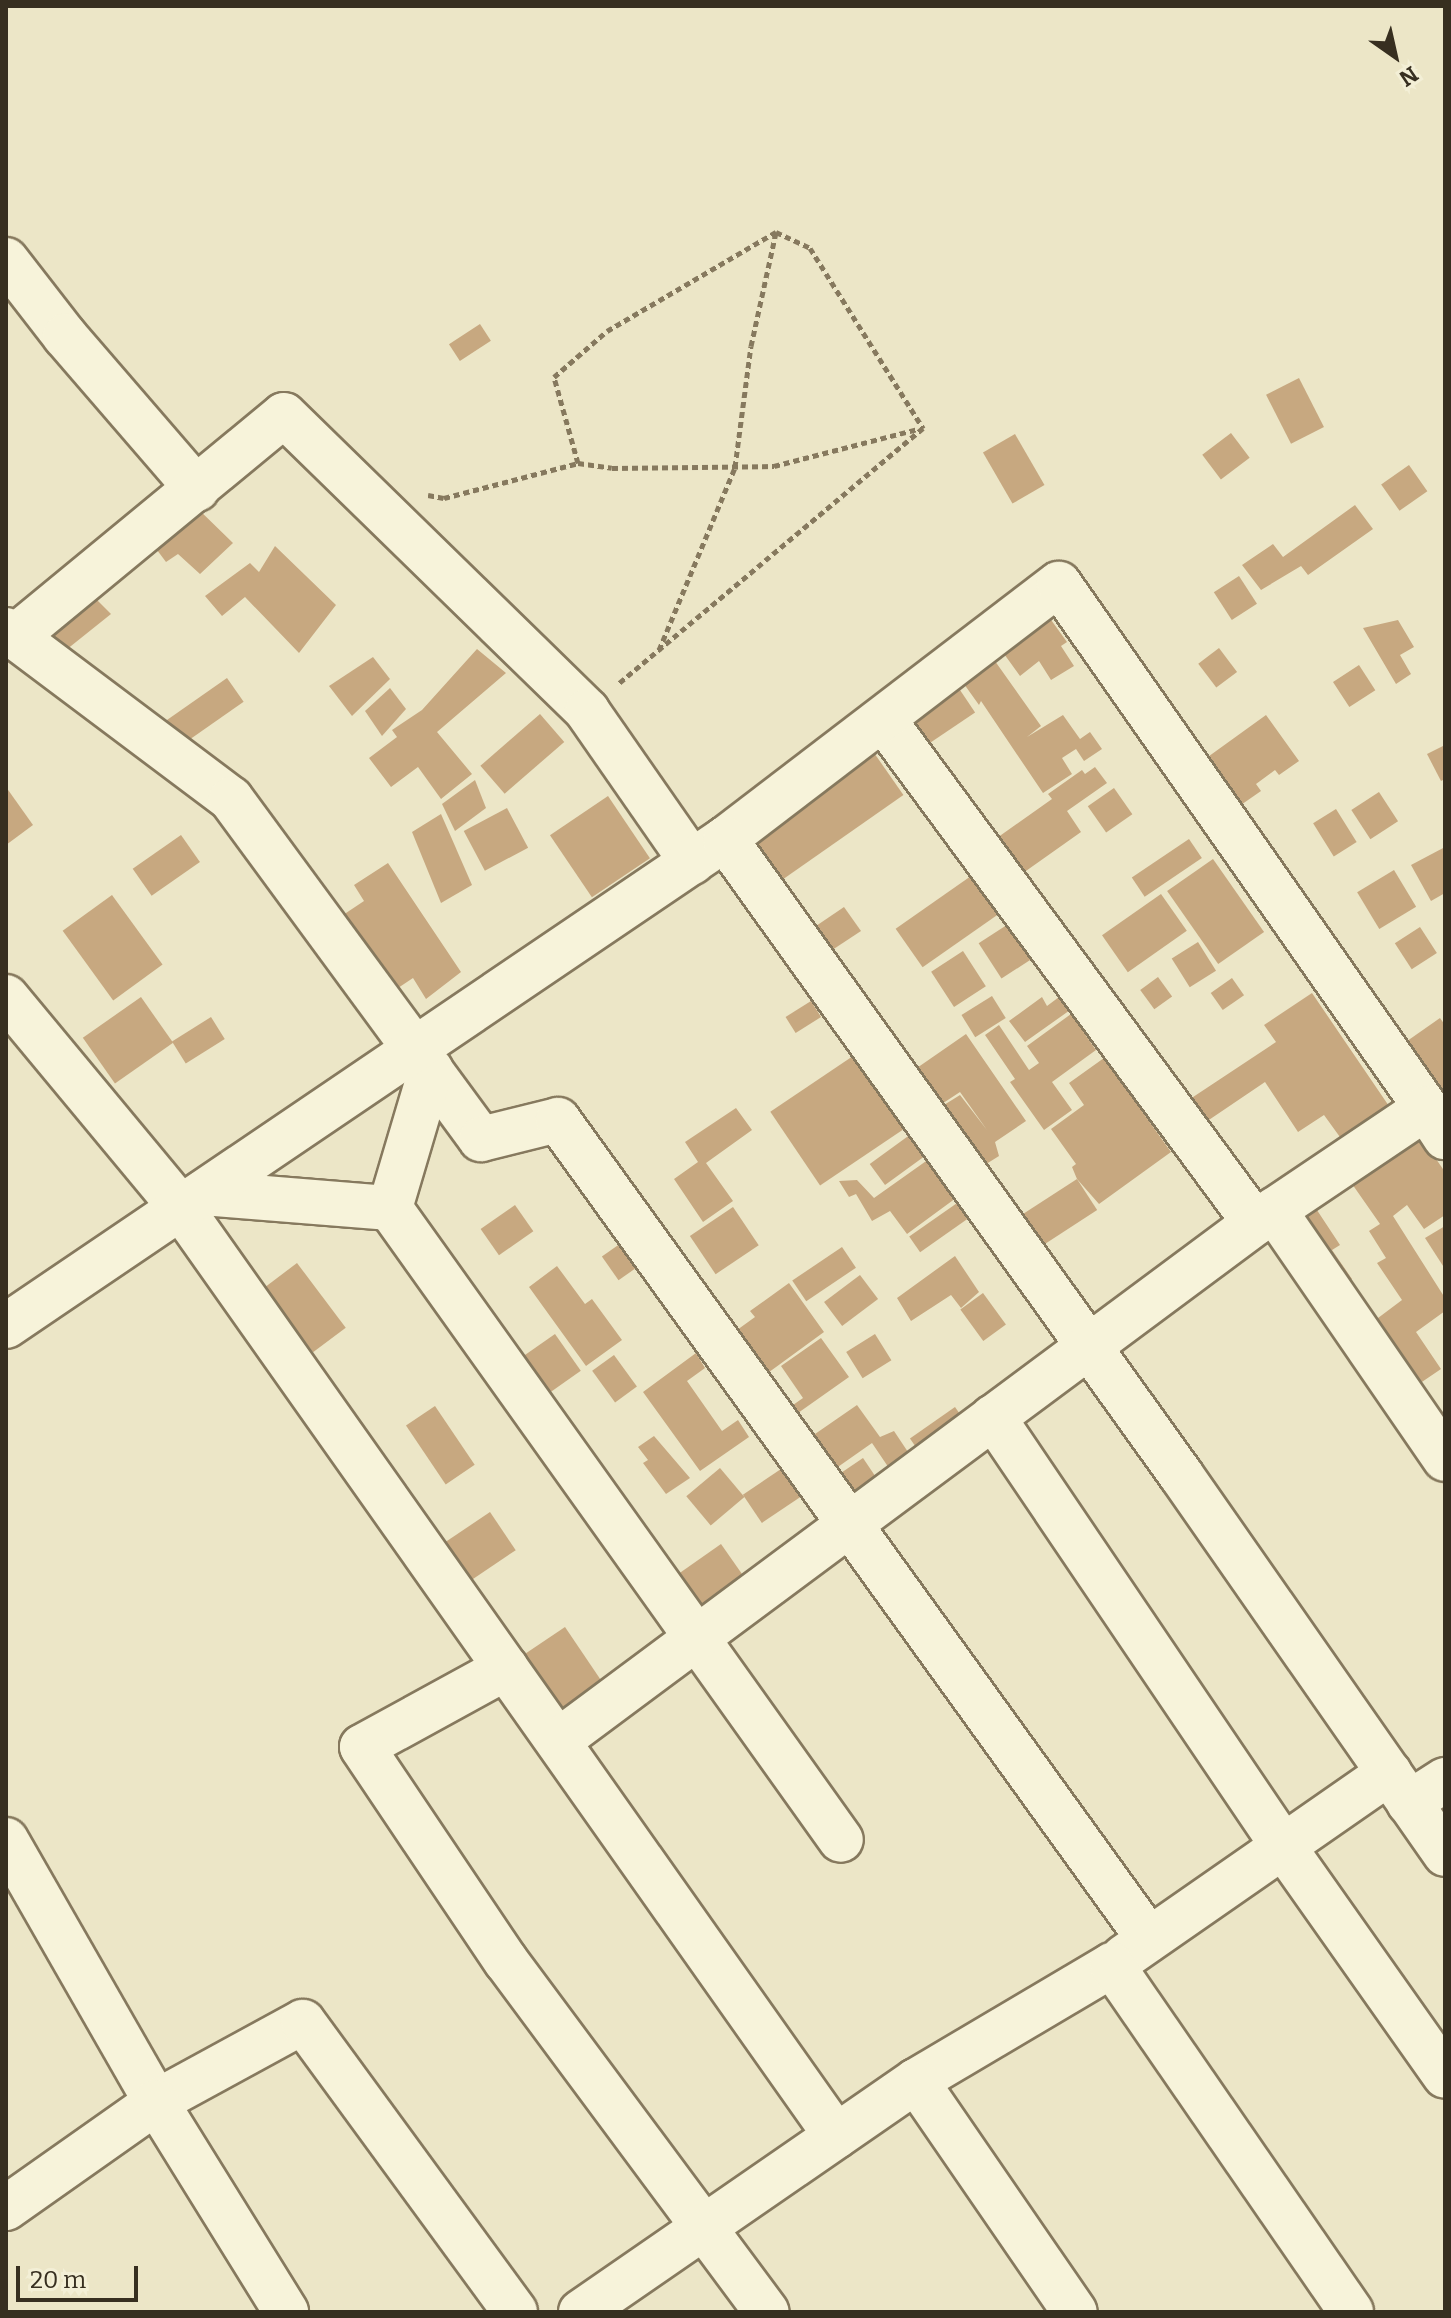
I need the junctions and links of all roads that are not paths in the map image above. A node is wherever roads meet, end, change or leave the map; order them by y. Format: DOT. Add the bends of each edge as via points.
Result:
graph roads {
  1 [pos="6,260"];
  2 [pos="197,489"];
  3 [pos="11,633"];
  4 [pos="883,719"];
  5 [pos="708,850"];
  6 [pos="6,997"];
  7 [pos="423,1060"];
  8 [pos="1435,1122"];
  9 [pos="192,1200"];
  10 [pos="390,1208"];
  11 [pos="1265,1216"];
  12 [pos="6,1326"];
  13 [pos="1089,1346"];
  14 [pos="993,1417"];
  15 [pos="1445,1459"];
  16 [pos="851,1523"];
  17 [pos="698,1637"];
  18 [pos="506,1668"];
  19 [pos="558,1741"];
  20 [pos="1414,1785"];
  21 [pos="6,1840"];
  22 [pos="841,1840"];
  23 [pos="1283,1846"];
  24 [pos="1445,1854"];
  25 [pos="1149,1939"];
  26 [pos="1112,1965"];
  27 [pos="1445,2076"];
  28 [pos="916,2081"];
  29 [pos="156,2102"];
  30 [pos="836,2136"];
  31 [pos="6,2208"];
  32 [pos="704,2227"];
  33 [pos="286,2312"];
  34 [pos="515,2312"];
  35 [pos="581,2312"];
  36 [pos="767,2312"];
  37 [pos="1075,2312"];
  38 [pos="1351,2312"];
  1 -- 2 [label="street"];
  2 -- 3 [label="street"];
  2 -- 5 [label="street" via="284,415 587,711"];
  3 -- 7 [label="street" via="231,799"];
  4 -- 5 [label="street"];
  4 -- 8 [label="street" via="1059,584"];
  4 -- 11 [label="street"];
  5 -- 7 [label="street"];
  5 -- 13 [label="street"];
  6 -- 9 [label="street"];
  7 -- 9 [label="street"];
  7 -- 10 [label="street"];
  7 -- 16 [label="street" via="481,1139 558,1120"];
  8 -- 11 [label="street"];
  9 -- 10 [label="street"];
  9 -- 12 [label="street"];
  9 -- 18 [label="street"];
  10 -- 17 [label="street"];
  11 -- 13 [label="street"];
  11 -- 15 [label="street"];
  13 -- 14 [label="street"];
  13 -- 20 [label="street"];
  14 -- 16 [label="street"];
  14 -- 23 [label="street"];
  16 -- 17 [label="street"];
  16 -- 25 [label="street"];
  17 -- 19 [label="street"];
  17 -- 22 [label="street"];
  18 -- 19 [label="street"];
  18 -- 32 [label="street" via="362,1747 506,1961"];
  19 -- 30 [label="street"];
  20 -- 23 [label="street"];
  20 -- 24 [label="street"];
  21 -- 29 [label="street"];
  23 -- 25 [label="street"];
  23 -- 27 [label="street"];
  25 -- 26 [label="street"];
  26 -- 28 [label="street"];
  26 -- 38 [label="street"];
  28 -- 30 [label="street"];
  28 -- 37 [label="street"];
  29 -- 31 [label="street"];
  29 -- 33 [label="street"];
  29 -- 34 [label="street" via="303,2022"];
  30 -- 32 [label="street"];
  32 -- 35 [label="street"];
  32 -- 36 [label="street"];
}
